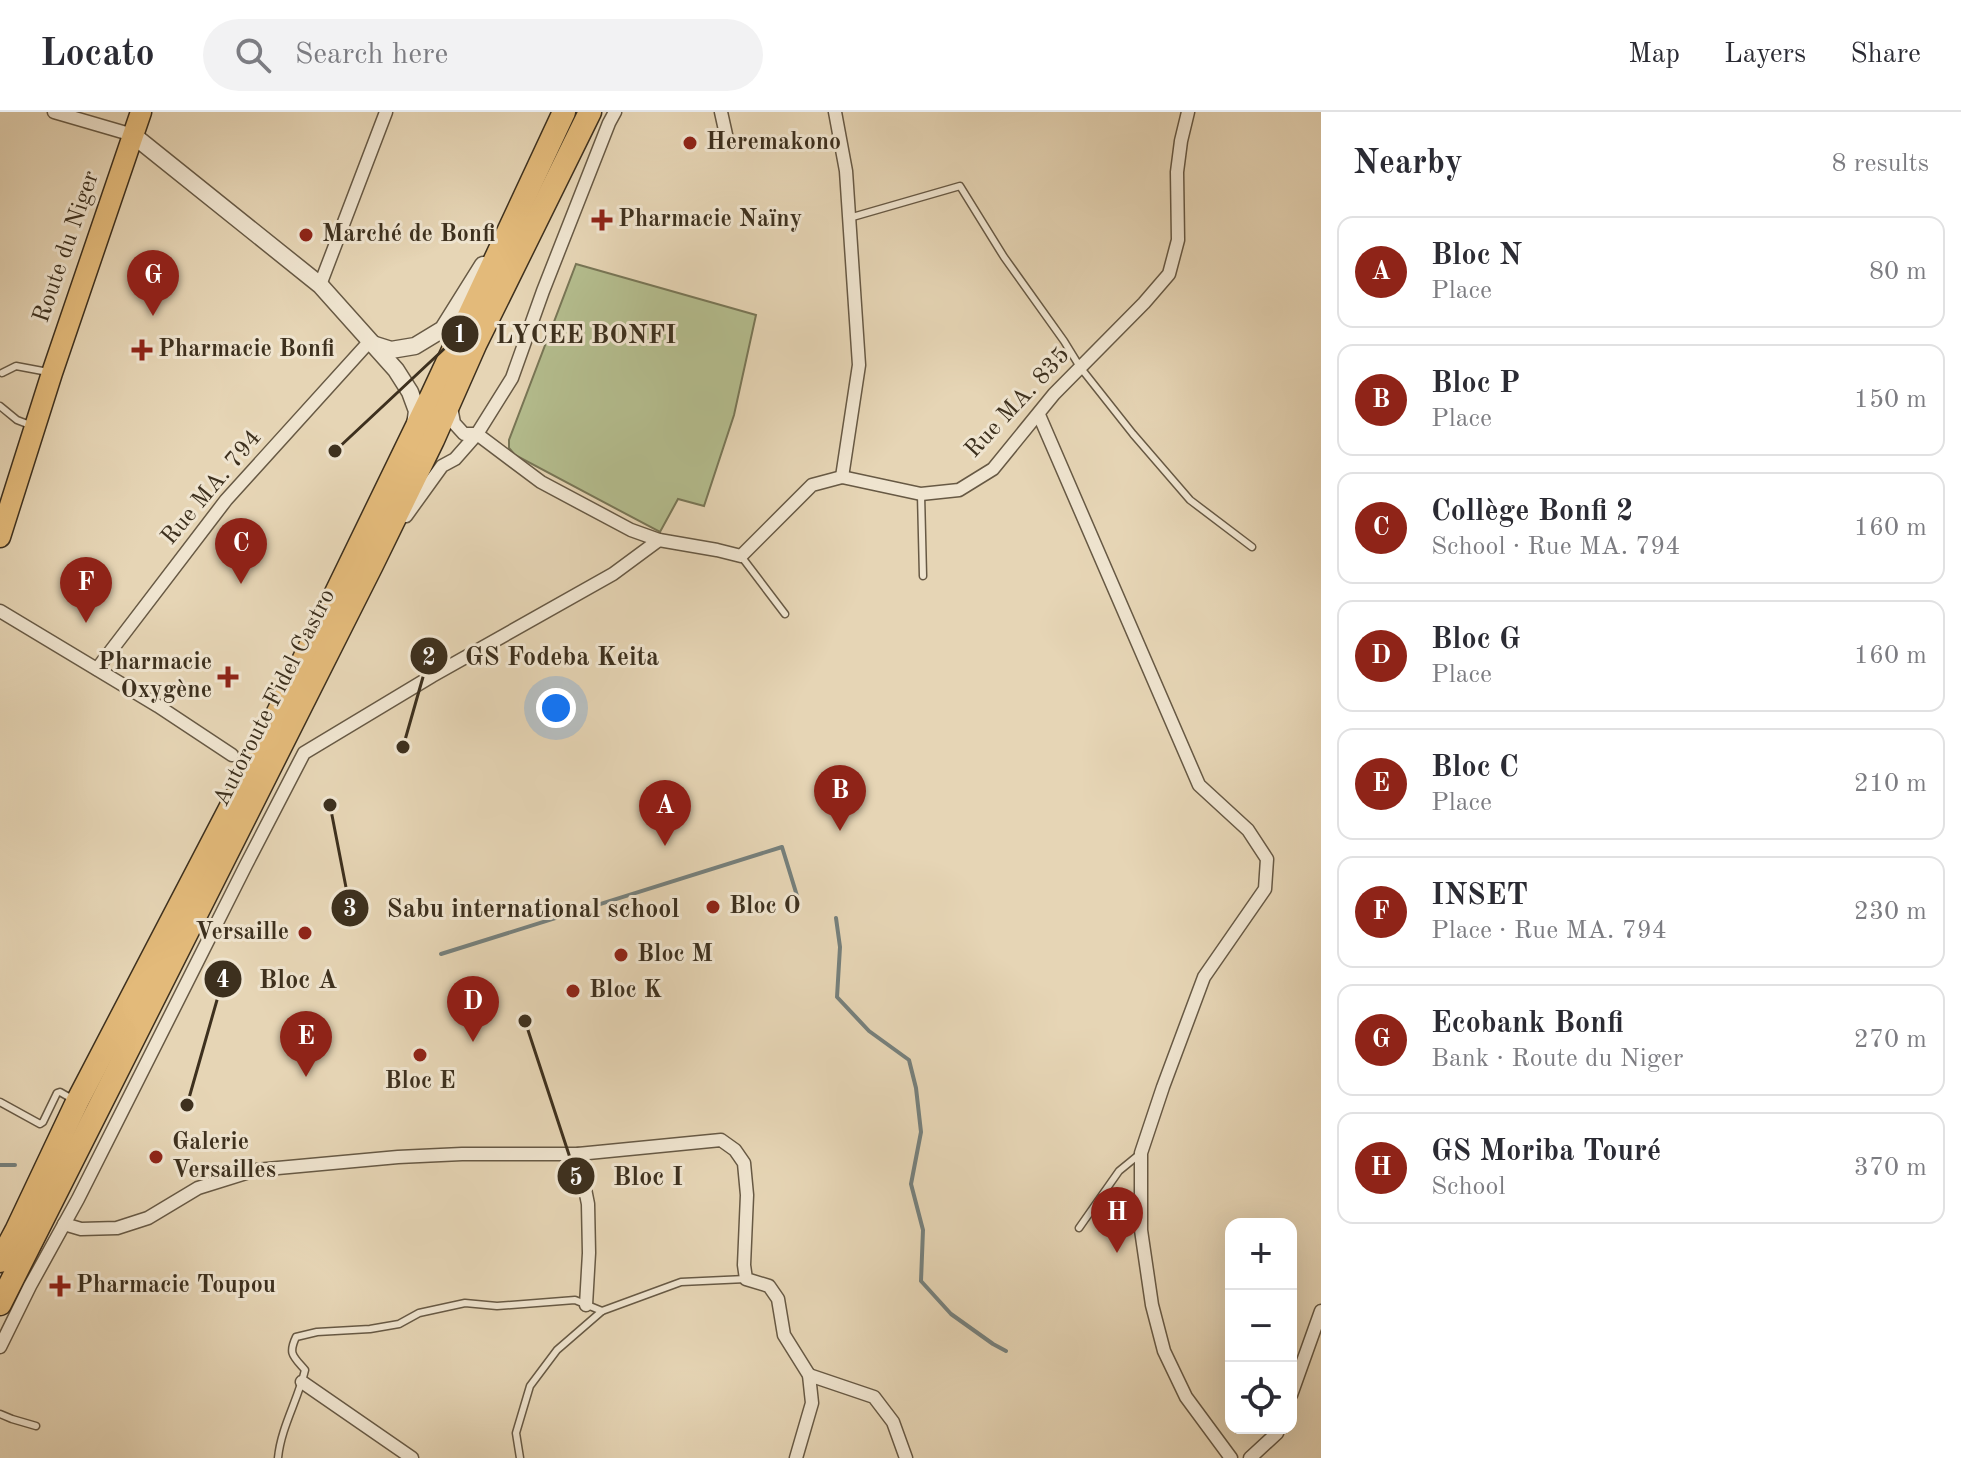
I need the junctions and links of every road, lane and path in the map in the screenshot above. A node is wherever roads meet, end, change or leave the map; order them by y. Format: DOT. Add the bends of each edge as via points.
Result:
graph roads {
  1 [pos="54,112"];
  2 [pos="141,112"];
  3 [pos="386,112"];
  4 [pos="564,112"];
  5 [pos="590,112"];
  6 [pos="615,112"];
  7 [pos="721,112"];
  8 [pos="835,112"];
  9 [pos="1188,112"];
  10 [pos="133,135"];
  11 [pos="727,139"];
  12 [pos="518,209"];
  13 [pos="849,218"];
  14 [pos="320,285"];
  15 [pos="369,343"];
  16 [pos="1080,367"];
  17 [pos="2,373"];
  18 [pos="52,373"];
  19 [pos="453,392"];
  20 [pos="0,406"];
  21 [pos="1039,415"];
  22 [pos="35,427"];
  23 [pos="414,433"];
  24 [pos="477,434"];
  25 [pos="842,477"];
  26 [pos="921,494"];
  27 [pos="0,537"];
  28 [pos="659,540"];
  29 [pos="1252,547"];
  30 [pos="741,556"];
  31 [pos="372,565"];
  32 [pos="923,576"];
  33 [pos="0,611"];
  34 [pos="785,614"];
  35 [pos="97,669"];
  36 [pos="232,755"];
  37 [pos="0,1102"];
  38 [pos="77,1102"];
  39 [pos="1141,1153"];
  40 [pos="578,1154"];
  41 [pos="64,1224"];
  42 [pos="1079,1228"];
  43 [pos="0,1261"];
  44 [pos="746,1279"];
  45 [pos="0,1304"];
  46 [pos="586,1305"];
  47 [pos="602,1311"];
  48 [pos="1321,1311"];
  49 [pos="0,1347"];
  50 [pos="809,1375"];
  51 [pos="1297,1378"];
  52 [pos="302,1382"];
  53 [pos="0,1414"];
  54 [pos="36,1426"];
  55 [pos="1276,1434"];
  56 [pos="278,1458"];
  57 [pos="412,1458"];
  58 [pos="520,1458"];
  59 [pos="796,1458"];
  60 [pos="906,1458"];
  61 [pos="1231,1458"];
  62 [pos="1250,1458"];
  1 -- 10 [label="street"];
  2 -- 10 [label="main road, Route du Niger"];
  3 -- 14 [label="street"];
  4 -- 12 [label="highway, Autoroute Fidel Castro"];
  5 -- 19 [label="highway, Autoroute Fidel Castro"];
  6 -- 24 [label="street" via="512,378"];
  7 -- 11 [label="street"];
  8 -- 13 [label="street"];
  9 -- 16 [label="street, Rue MA. 835" via="1177,172 1178,240 1169,274"];
  10 -- 14 [label="street"];
  10 -- 18 [label="main road, Route du Niger"];
  12 -- 15 [label="street" via="443,329 415,346 391,350"];
  12 -- 23 [label="highway, Autoroute Fidel Castro"];
  13 -- 16 [label="lane" via="960,186"];
  13 -- 25 [label="street" via="859,365"];
  14 -- 15 [label="street"];
  15 -- 23 [label="street" via="410,392 417,411"];
  15 -- 35 [label="street, Rue MA. 794" via="226,500"];
  16 -- 21 [label="street, Rue MA. 835"];
  16 -- 29 [label="lane" via="1190,500"];
  17 -- 18 [label="lane" via="16,366"];
  18 -- 22 [label="main road, Route du Niger"];
  19 -- 24 [label="street" via="454,423 464,434"];
  19 -- 31 [label="highway, Autoroute Fidel Castro"];
  20 -- 22 [label="lane"];
  21 -- 26 [label="street, Rue MA. 835" via="993,469 959,490"];
  21 -- 39 [label="street" via="1199,785 1248,830 1267,859 1265,889 1204,977"];
  22 -- 27 [label="main road, Route du Niger"];
  23 -- 38 [label="highway, Autoroute Fidel Castro" via="237,796"];
  24 -- 28 [label="street" via="541,482"];
  24 -- 31 [label="street" via="442,466"];
  25 -- 26 [label="street, Rue MA. 835"];
  25 -- 30 [label="street" via="812,485"];
  26 -- 32 [label="lane"];
  28 -- 30 [label="street"];
  28 -- 41 [label="street" via="613,574 304,753"];
  30 -- 34 [label="lane"];
  31 -- 45 [label="highway, Autoroute Fidel Castro"];
  33 -- 35 [label="street"];
  35 -- 36 [label="street"];
  37 -- 38 [label="lane" via="40,1124 57,1093"];
  38 -- 43 [label="highway, Autoroute Fidel Castro"];
  39 -- 42 [label="lane" via="1119,1171"];
  39 -- 61 [label="street" via="1141,1230 1164,1351 1186,1397"];
  40 -- 41 [label="street" via="398,1157 256,1170 198,1188 148,1218 117,1228"];
  40 -- 44 [label="street" via="721,1140 735,1150 744,1163 747,1195"];
  40 -- 46 [label="street" via="588,1204"];
  41 -- 49 [label="street"];
  44 -- 47 [label="lane" via="681,1282"];
  44 -- 50 [label="street" via="769,1286 778,1299 784,1335"];
  46 -- 47 [label="lane"];
  46 -- 52 [label="lane" via="575,1300 465,1303 419,1313 399,1324 296,1337 291,1349 305,1370"];
  47 -- 58 [label="lane" via="557,1350 530,1386 516,1433"];
  48 -- 51 [label="street"];
  50 -- 59 [label="street" via="812,1403"];
  50 -- 60 [label="street" via="874,1397 893,1422"];
  52 -- 56 [label="lane"];
  52 -- 57 [label="street"];
  53 -- 54 [label="lane"];
  55 -- 62 [label="street"];
}
